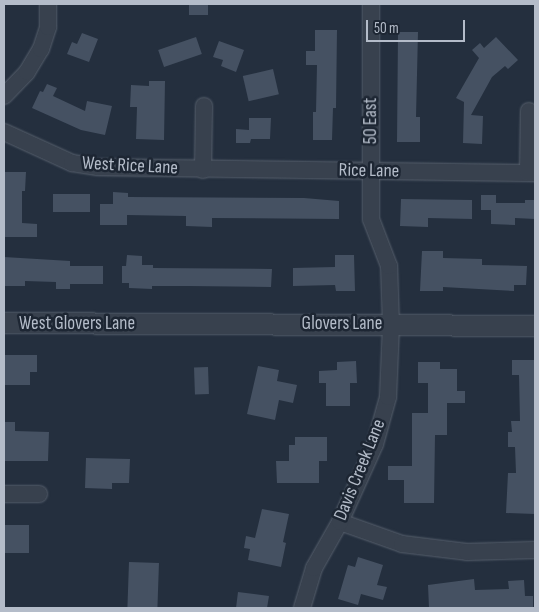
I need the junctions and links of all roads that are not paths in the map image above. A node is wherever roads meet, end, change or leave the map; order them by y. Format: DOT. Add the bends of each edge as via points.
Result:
graph roads {
  1 [pos="48,4"];
  2 [pos="371,4"];
  3 [pos="4,96"];
  4 [pos="204,106"];
  5 [pos="530,111"];
  6 [pos="4,132"];
  7 [pos="203,170"];
  8 [pos="371,171"];
  9 [pos="532,173"];
  10 [pos="4,323"];
  11 [pos="149,324"];
  12 [pos="391,324"];
  13 [pos="535,326"];
  14 [pos="4,494"];
  15 [pos="39,494"];
  16 [pos="340,522"];
  17 [pos="535,550"];
  18 [pos="302,608"];
  1 -- 3 [label="street" via="48,27 42,49 27,72"];
  2 -- 8 [label="street, 50 East"];
  4 -- 7 [label="street"];
  5 -- 9 [label="street"];
  6 -- 7 [label="street, West Rice Lane" via="72,162 121,168"];
  7 -- 8 [label="street, Rice Lane"];
  8 -- 9 [label="street, Rice Lane"];
  8 -- 12 [label="street, 50 East" via="371,218 389,266"];
  10 -- 11 [label="street, West Glovers Lane"];
  11 -- 12 [label="street, Glovers Lane"];
  12 -- 13 [label="street, Glovers Lane"];
  12 -- 16 [label="street, Davis Creek Lane" via="388,398 375,444"];
  14 -- 15 [label="street"];
  16 -- 17 [label="street" via="402,544 467,552"];
  16 -- 18 [label="street, Davis Creek Lane" via="314,568"];
}
